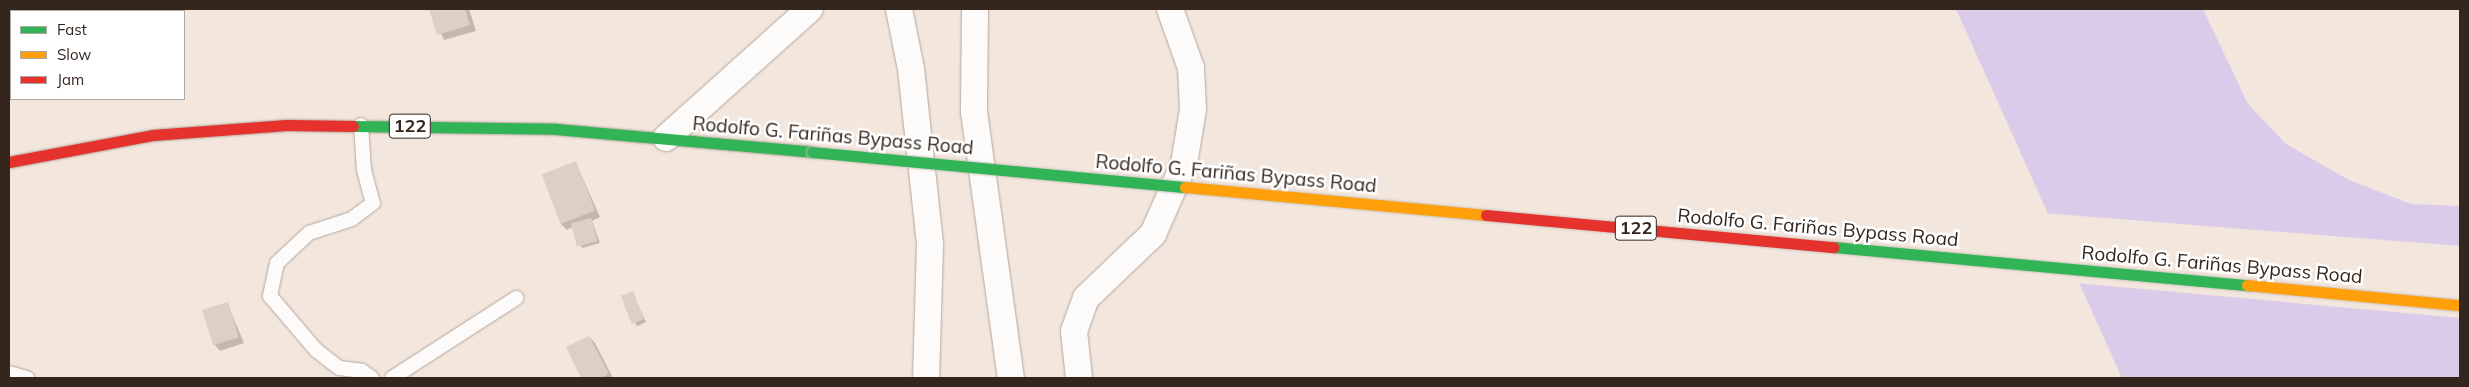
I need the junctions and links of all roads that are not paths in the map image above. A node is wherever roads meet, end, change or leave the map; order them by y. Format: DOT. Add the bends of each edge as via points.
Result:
graph roads {
  1 [pos="810,9"];
  2 [pos="899,9"];
  3 [pos="975,9"];
  4 [pos="1170,9"];
  5 [pos="361,125"];
  6 [pos="666,138"];
  7 [pos="9,162"];
  8 [pos="516,298"];
  9 [pos="2460,305"];
  10 [pos="9,373"];
  11 [pos="27,378"];
  12 [pos="372,378"];
  13 [pos="392,378"];
  14 [pos="926,378"];
  15 [pos="1011,378"];
  16 [pos="1079,378"];
  1 -- 6 [label="street"];
  2 -- 14 [label="street" via="911,69 930,245"];
  3 -- 15 [label="street" via="974,112"];
  4 -- 16 [label="street" via="1191,68 1193,109 1184,164 1153,234 1086,298 1074,331"];
  5 -- 6 [label="main road, Rodolfo G. Fariñas Bypass Road / 122" via="556,129"];
  5 -- 7 [label="main road, Rodolfo G. Fariñas Bypass Road / 122" via="153,135"];
  5 -- 12 [label="lane" via="364,170 373,204 352,219 309,233 277,263 270,296 316,350 339,368 362,371"];
  6 -- 9 [label="main road, Rodolfo G. Fariñas Bypass Road / 122, bridge"];
  8 -- 13 [label="lane"];
  10 -- 11 [label="lane"];
}
